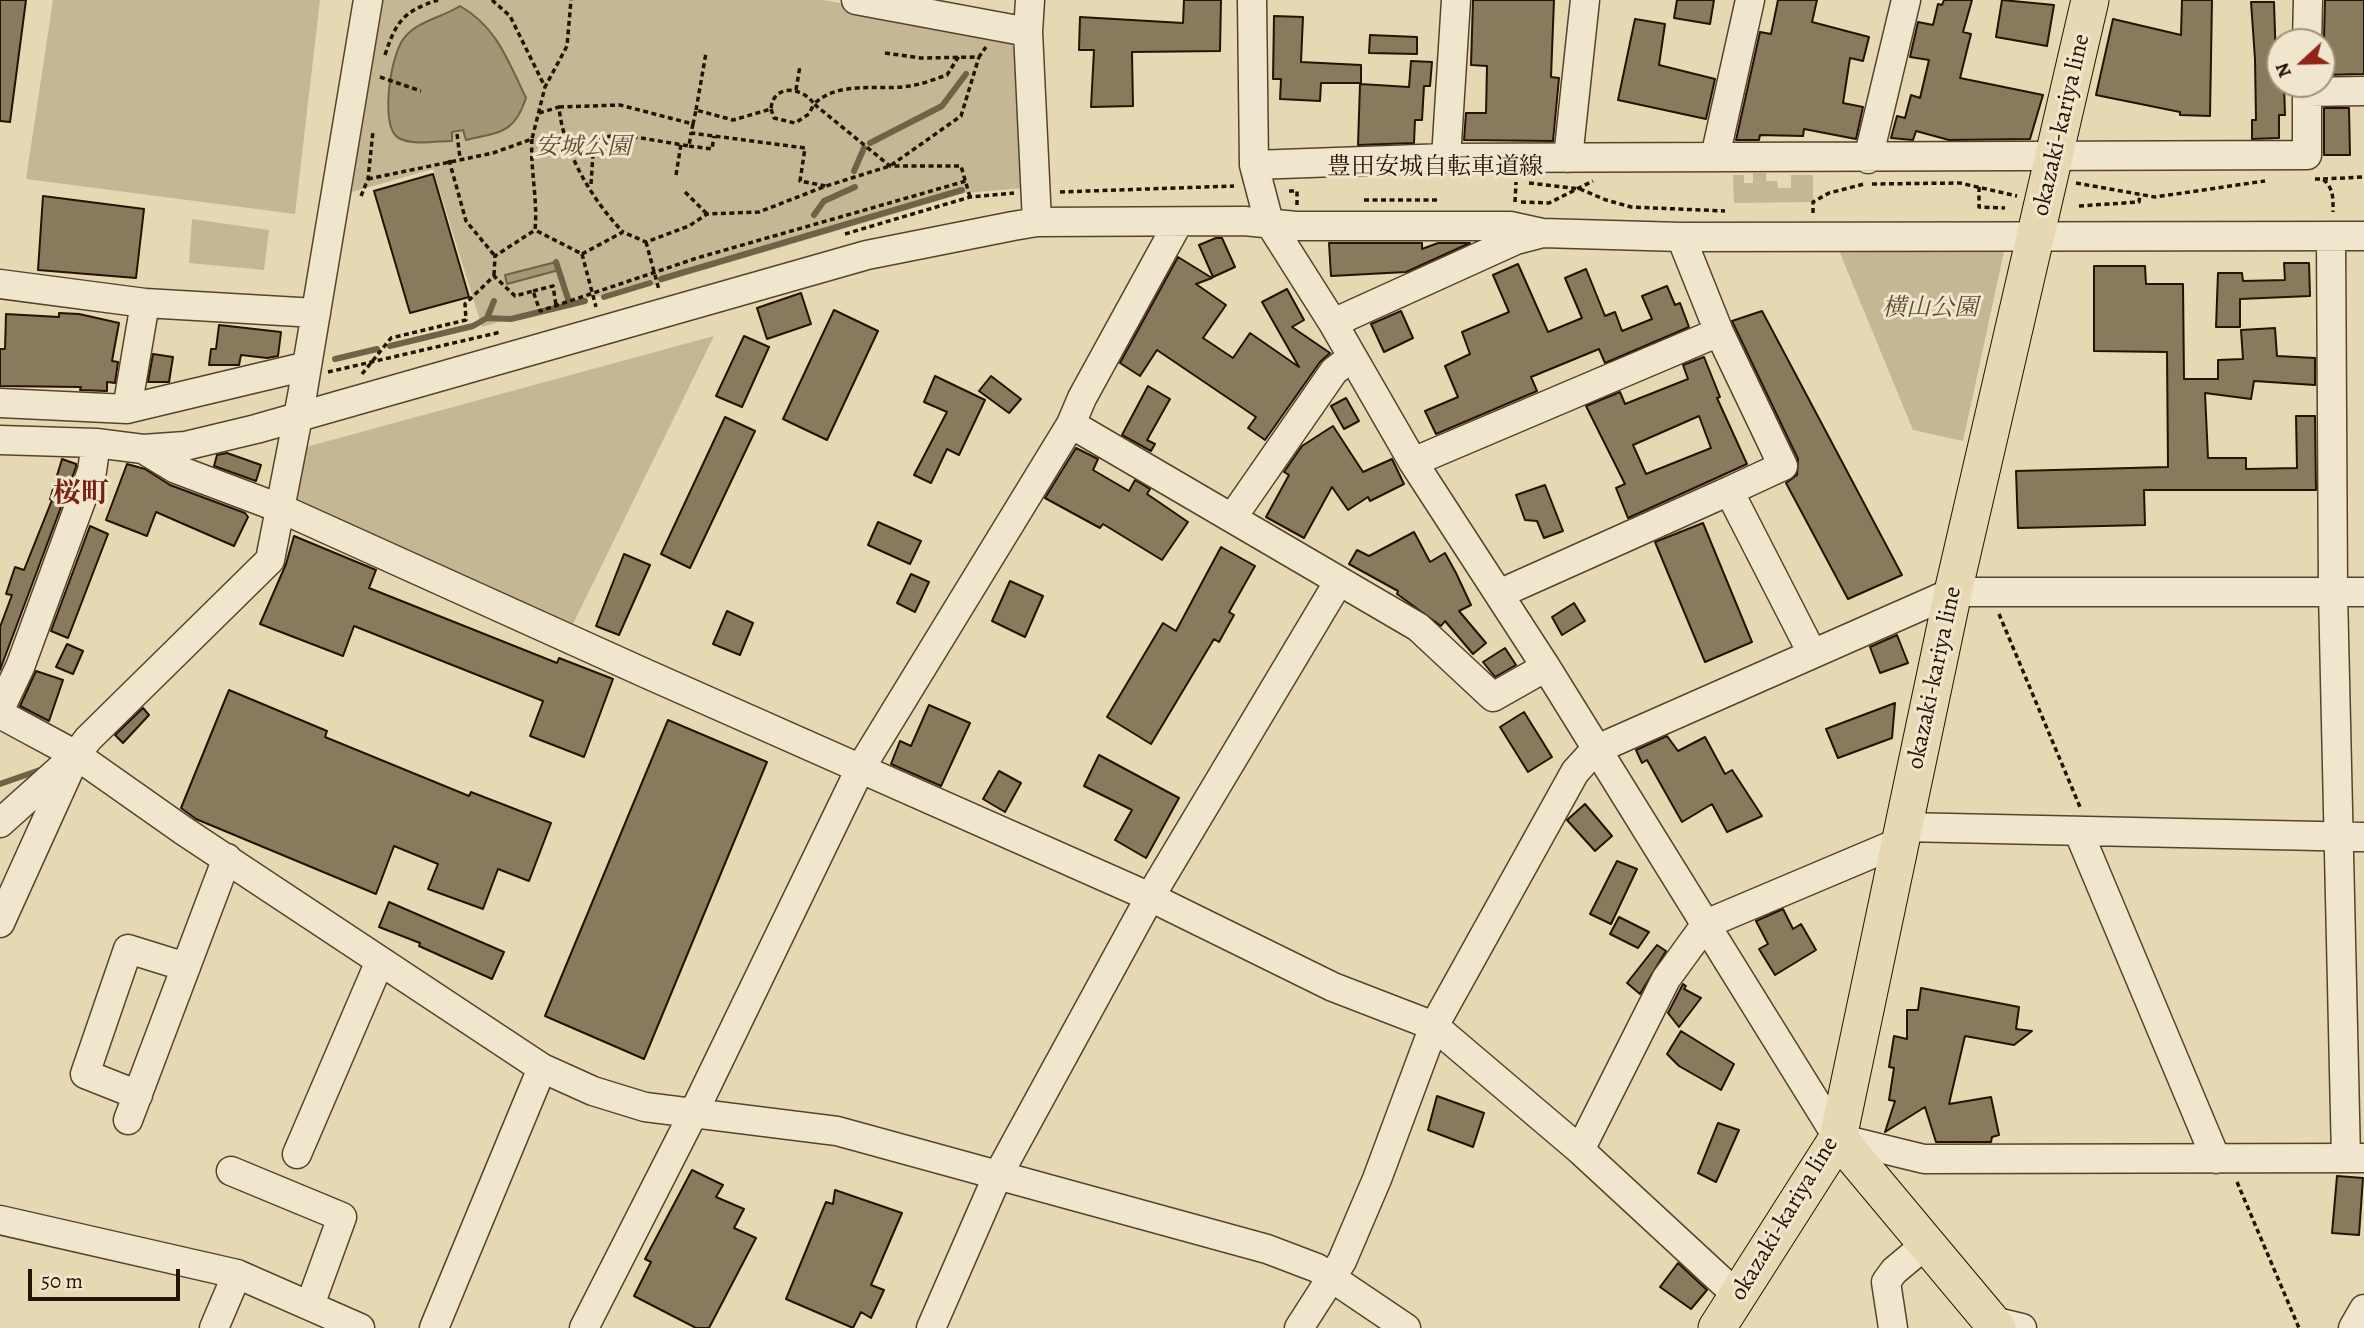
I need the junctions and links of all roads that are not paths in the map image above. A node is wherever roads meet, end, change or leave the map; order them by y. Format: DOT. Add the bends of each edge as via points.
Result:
graph roads {
  1 [pos="368,0"];
  2 [pos="856,0"];
  3 [pos="1030,0"];
  4 [pos="1252,0"];
  5 [pos="1456,0"];
  6 [pos="1585,0"];
  7 [pos="1750,0"];
  8 [pos="1906,0"];
  9 [pos="2090,0"];
  10 [pos="2308,0"];
  11 [pos="2307,28"];
  12 [pos="1028,32"];
  13 [pos="2336,90"];
  14 [pos="2364,91"];
  15 [pos="2307,98"];
  16 [pos="1715,157"];
  17 [pos="1446,158"];
  18 [pos="1568,158"];
  19 [pos="1868,159"];
  20 [pos="1254,165"];
  21 [pos="2065,168"];
  22 [pos="1037,222"];
  23 [pos="1269,222"];
  24 [pos="1178,223"];
  25 [pos="2337,225"];
  26 [pos="1542,233"];
  27 [pos="2037,236"];
  28 [pos="2364,236"];
  29 [pos="1681,237"];
  30 [pos="0,284"];
  31 [pos="145,303"];
  32 [pos="316,313"];
  33 [pos="1333,323"];
  34 [pos="1720,332"];
  35 [pos="1352,357"];
  36 [pos="307,366"];
  37 [pos="0,403"];
  38 [pos="127,409"];
  39 [pos="299,417"];
  40 [pos="1071,424"];
  41 [pos="0,440"];
  42 [pos="96,443"];
  43 [pos="143,449"];
  44 [pos="1413,462"];
  45 [pos="1729,491"];
  46 [pos="282,509"];
  47 [pos="1232,518"];
  48 [pos="1339,581"];
  49 [pos="1953,592"];
  50 [pos="2333,592"];
  51 [pos="2364,592"];
  52 [pos="1499,594"];
  53 [pos="1812,653"];
  54 [pos="1546,667"];
  55 [pos="0,712"];
  56 [pos="1595,751"];
  57 [pos="76,755"];
  58 [pos="860,769"];
  59 [pos="0,823"];
  60 [pos="2079,833"];
  61 [pos="1901,835"];
  62 [pos="2351,837"];
  63 [pos="227,858"];
  64 [pos="1150,897"];
  65 [pos="0,923"];
  66 [pos="1706,924"];
  67 [pos="380,961"];
  68 [pos="186,968"];
  69 [pos="1434,1026"];
  70 [pos="542,1068"];
  71 [pos="693,1114"];
  72 [pos="1838,1138"];
  73 [pos="1580,1150"];
  74 [pos="298,1154"];
  75 [pos="2355,1158"];
  76 [pos="2216,1159"];
  77 [pos="231,1171"];
  78 [pos="997,1177"];
  79 [pos="0,1220"];
  80 [pos="1925,1245"];
  81 [pos="237,1273"];
  82 [pos="1332,1277"];
  83 [pos="1739,1297"];
  84 [pos="310,1306"];
  85 [pos="2364,1309"];
  86 [pos="2003,1325"];
  87 [pos="215,1328"];
  88 [pos="360,1328"];
  89 [pos="434,1328"];
  90 [pos="584,1328"];
  91 [pos="931,1328"];
  92 [pos="1299,1328"];
  93 [pos="1406,1328"];
  94 [pos="1717,1328"];
  95 [pos="1893,1328"];
  96 [pos="2353,1328"];
  1 -- 32 [label="street"];
  2 -- 12 [label="street"];
  3 -- 12 [label="street"];
  4 -- 20 [label="street"];
  5 -- 17 [label="street"];
  6 -- 18 [label="street"];
  7 -- 16 [label="street"];
  8 -- 19 [label="street"];
  9 -- 21 [label="main road, okazaki-kariya line"];
  10 -- 11 [label="street"];
  12 -- 22 [label="street"];
  13 -- 14 [label="street"];
  15 -- 21 [label="street" via="2307,155"];
  16 -- 18 [label="street"];
  16 -- 19 [label="street"];
  17 -- 18 [label="street"];
  17 -- 20 [label="street"];
  19 -- 21 [label="street"];
  20 -- 23 [label="street"];
  21 -- 27 [label="main road, okazaki-kariya line"];
  22 -- 24 [label="street"];
  22 -- 39 [label="street" via="867,255"];
  23 -- 24 [label="street"];
  23 -- 26 [label="street" via="1296,226 1510,226"];
  23 -- 33 [label="street"];
  24 -- 40 [label="street"];
  25 -- 27 [label="street"];
  25 -- 28 [label="street"];
  25 -- 50 [label="street"];
  26 -- 29 [label="street"];
  26 -- 33 [label="street" via="1516,240"];
  27 -- 29 [label="street"];
  27 -- 49 [label="main road, okazaki-kariya line"];
  29 -- 34 [label="street"];
  30 -- 31 [label="street"];
  31 -- 32 [label="street"];
  31 -- 38 [label="street"];
  32 -- 36 [label="street"];
  33 -- 35 [label="street"];
  34 -- 44 [label="street"];
  34 -- 45 [label="street" via="1783,466"];
  35 -- 44 [label="street"];
  35 -- 47 [label="street" via="1334,371"];
  36 -- 38 [label="street"];
  36 -- 39 [label="street"];
  37 -- 38 [label="street"];
  39 -- 43 [label="street" via="185,446"];
  39 -- 46 [label="street"];
  40 -- 47 [label="street"];
  40 -- 58 [label="street"];
  41 -- 42 [label="street"];
  42 -- 43 [label="street"];
  42 -- 55 [label="street" via="87,484"];
  43 -- 46 [label="street" via="176,469"];
  44 -- 52 [label="street"];
  45 -- 52 [label="street"];
  45 -- 53 [label="street"];
  46 -- 57 [label="street" via="270,560"];
  46 -- 58 [label="street"];
  47 -- 48 [label="street"];
  48 -- 54 [label="street" via="1418,627 1493,697"];
  48 -- 64 [label="street"];
  49 -- 50 [label="street"];
  49 -- 53 [label="street"];
  49 -- 61 [label="main road, okazaki-kariya line"];
  50 -- 51 [label="street"];
  50 -- 62 [label="street"];
  52 -- 54 [label="street"];
  53 -- 56 [label="street"];
  54 -- 56 [label="street"];
  55 -- 57 [label="street"];
  56 -- 66 [label="street"];
  56 -- 69 [label="street" via="1576,772"];
  57 -- 59 [label="street"];
  57 -- 63 [label="street"];
  57 -- 65 [label="street"];
  58 -- 64 [label="street"];
  58 -- 71 [label="street"];
  60 -- 61 [label="street"];
  60 -- 62 [label="street"];
  60 -- 76 [label="street"];
  61 -- 66 [label="street"];
  61 -- 72 [label="main road, okazaki-kariya line"];
  62 -- 75 [label="street"];
  63 -- 67 [label="street"];
  63 -- 68 [label="street"];
  64 -- 69 [label="street" via="1333,987"];
  64 -- 78 [label="street"];
  66 -- 72 [label="street"];
  66 -- 73 [label="street" via="1666,979"];
  67 -- 70 [label="street"];
  67 -- 74 [label="street"];
  68 -- 68 [label="street" via="133,1108 85,1074 128,949"];
  69 -- 73 [label="street"];
  69 -- 82 [label="street" via="1377,1179"];
  70 -- 71 [label="street" via="617,1100"];
  70 -- 89 [label="street"];
  71 -- 78 [label="street" via="837,1131"];
  71 -- 90 [label="street"];
  72 -- 76 [label="street" via="1924,1159"];
  72 -- 80 [label="main road"];
  72 -- 83 [label="main road, okazaki-kariya line"];
  73 -- 83 [label="street"];
  75 -- 76 [label="street"];
  77 -- 84 [label="street" via="342,1217"];
  78 -- 82 [label="street" via="1267,1249"];
  78 -- 91 [label="street"];
  79 -- 81 [label="street"];
  80 -- 86 [label="main road"];
  80 -- 95 [label="street" via="1886,1282"];
  81 -- 84 [label="street"];
  81 -- 87 [label="street"];
  82 -- 92 [label="street"];
  82 -- 93 [label="street"];
  83 -- 94 [label="main road, okazaki-kariya line"];
  84 -- 88 [label="street"];
  85 -- 96 [label="street"];
}
